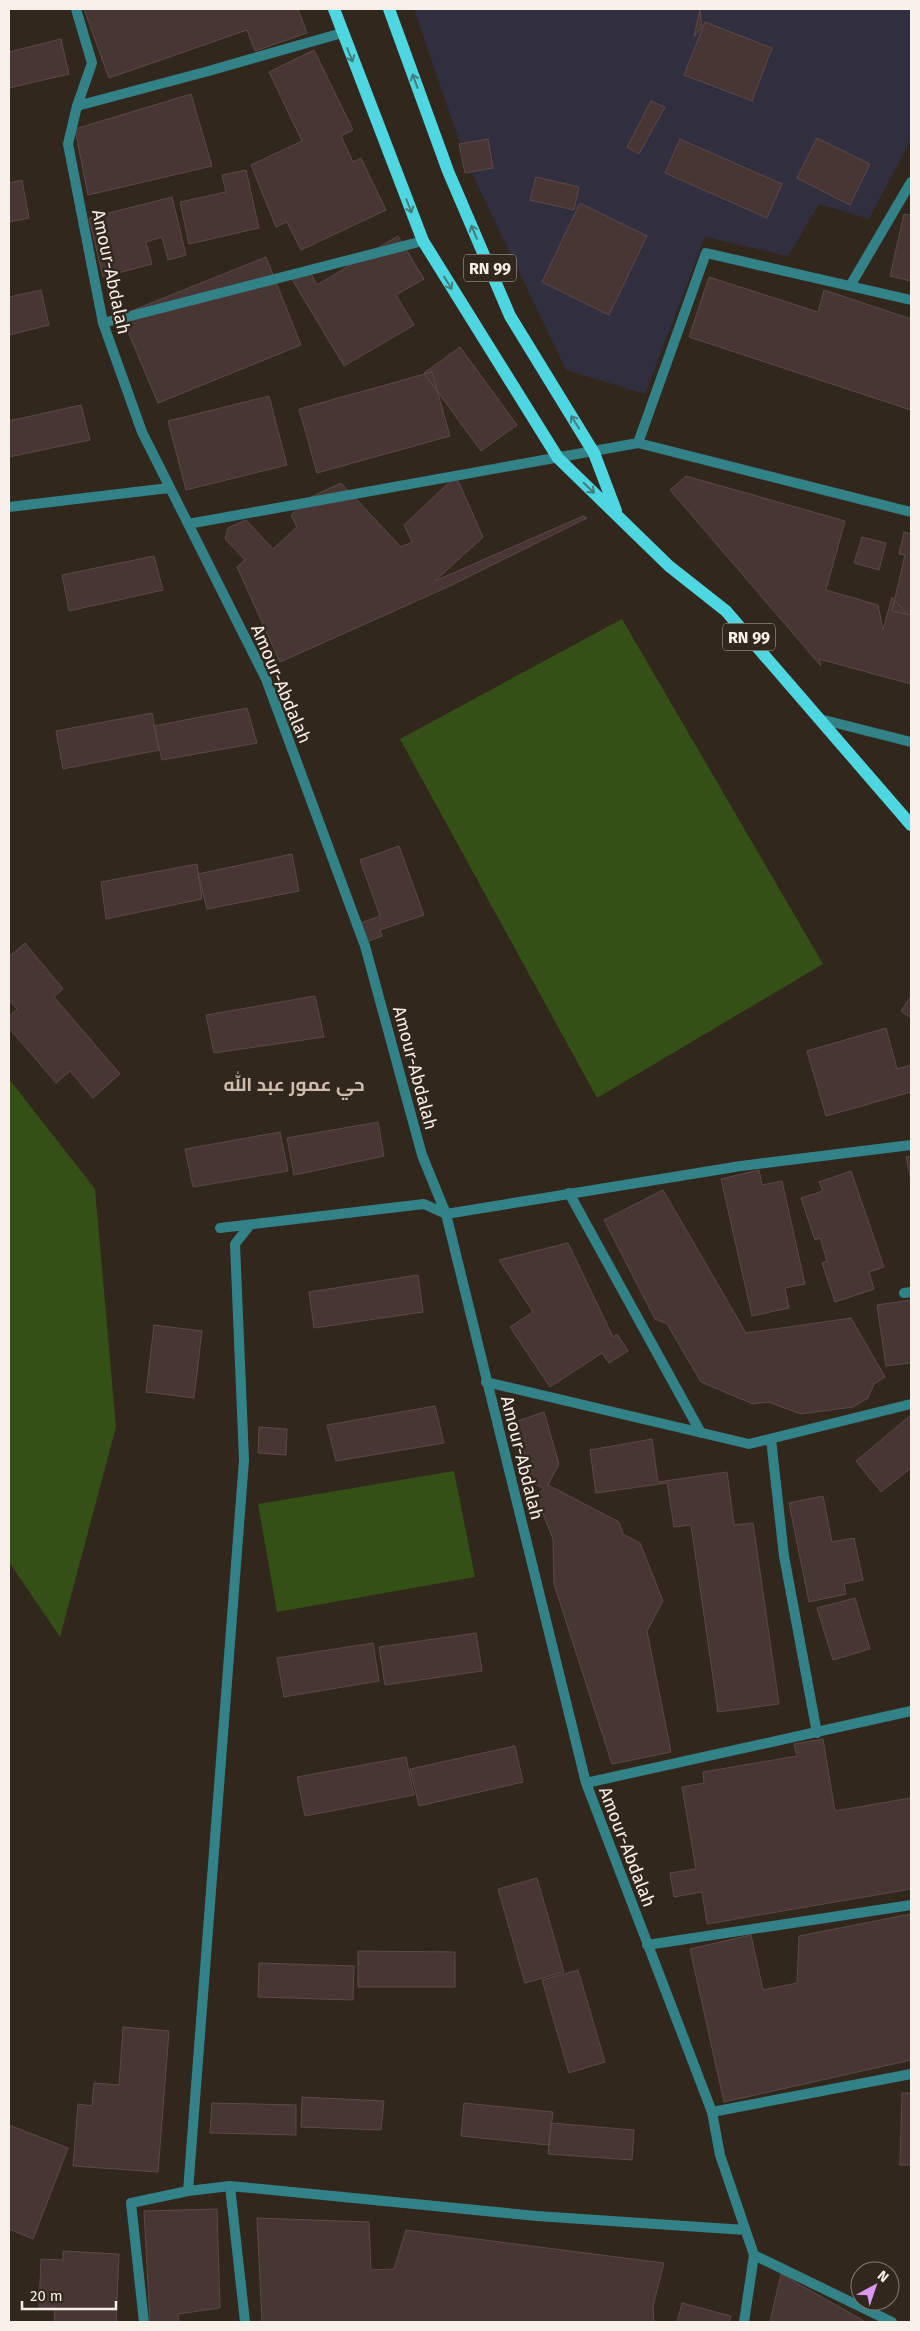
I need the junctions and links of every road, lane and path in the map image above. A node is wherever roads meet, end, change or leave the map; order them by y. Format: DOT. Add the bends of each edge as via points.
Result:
graph roads {
  1 [pos="76,9"];
  2 [pos="334,9"];
  3 [pos="389,9"];
  4 [pos="342,33"];
  5 [pos="77,106"];
  6 [pos="911,182"];
  7 [pos="423,241"];
  8 [pos="850,286"];
  9 [pos="911,300"];
  10 [pos="103,324"];
  11 [pos="638,443"];
  12 [pos="594,453"];
  13 [pos="558,458"];
  14 [pos="169,488"];
  15 [pos="9,507"];
  16 [pos="911,512"];
  17 [pos="616,514"];
  18 [pos="188,524"];
  19 [pos="820,719"];
  20 [pos="911,742"];
  21 [pos="911,825"];
  22 [pos="911,1145"];
  23 [pos="569,1193"];
  24 [pos="446,1214"];
  25 [pos="250,1225"];
  26 [pos="220,1228"];
  27 [pos="486,1382"];
  28 [pos="911,1404"];
  29 [pos="701,1433"];
  30 [pos="771,1439"];
  31 [pos="911,1711"];
  32 [pos="817,1733"];
  33 [pos="586,1783"];
  34 [pos="911,1905"];
  35 [pos="647,1945"];
  36 [pos="911,2074"];
  37 [pos="712,2112"];
  38 [pos="230,2186"];
  39 [pos="188,2191"];
  40 [pos="745,2230"];
  41 [pos="754,2255"];
  42 [pos="144,2322"];
  43 [pos="244,2322"];
  44 [pos="744,2322"];
  45 [pos="892,2322"];
  1 -- 5 [label="street, Amour-Abdalah" via="92,63"];
  2 -- 4 [label="main road, RN 99"];
  12 -- 3 [label="main road, RN 99, one-way" via="510,316 448,171"];
  4 -- 5 [label="street"];
  4 -- 7 [label="main road, RN 99, one-way"];
  5 -- 10 [label="street, Amour-Abdalah" via="68,144"];
  6 -- 8 [label="street"];
  7 -- 10 [label="street"];
  7 -- 13 [label="main road, RN 99, one-way"];
  8 -- 9 [label="street"];
  8 -- 11 [label="street" via="706,253"];
  10 -- 14 [label="street, Amour-Abdalah" via="142,432"];
  11 -- 12 [label="street"];
  11 -- 16 [label="street"];
  12 -- 13 [label="street"];
  12 -- 17 [label="main road, RN 99"];
  13 -- 17 [label="main road, RN 99, one-way"];
  13 -- 18 [label="street"];
  14 -- 15 [label="street"];
  14 -- 18 [label="street, Amour-Abdalah"];
  17 -- 19 [label="main road, RN 99" via="669,566 726,612"];
  18 -- 24 [label="street, Amour-Abdalah" via="266,679 338,871 365,946 422,1155"];
  19 -- 20 [label="street"];
  19 -- 21 [label="main road, RN 99"];
  22 -- 23 [label="street" via="741,1166"];
  23 -- 24 [label="street"];
  23 -- 29 [label="street"];
  24 -- 25 [label="street" via="424,1204"];
  24 -- 27 [label="street, Amour-Abdalah"];
  25 -- 26 [label="street"];
  25 -- 39 [label="street" via="234,1244 244,1460"];
  27 -- 29 [label="street"];
  27 -- 33 [label="street, Amour-Abdalah"];
  28 -- 30 [label="street"];
  29 -- 30 [label="street" via="749,1444"];
  30 -- 32 [label="street" via="784,1556"];
  31 -- 32 [label="street"];
  32 -- 33 [label="street"];
  33 -- 35 [label="street, Amour-Abdalah"];
  34 -- 35 [label="street"];
  35 -- 37 [label="street, Amour-Abdalah"];
  36 -- 37 [label="street"];
  37 -- 40 [label="street, Amour-Abdalah" via="720,2155"];
  38 -- 39 [label="street"];
  38 -- 40 [label="street" via="537,2216"];
  38 -- 43 [label="street"];
  39 -- 42 [label="street" via="131,2203"];
  40 -- 41 [label="street, Amour-Abdalah"];
  41 -- 44 [label="street"];
  41 -- 45 [label="street"];
}
